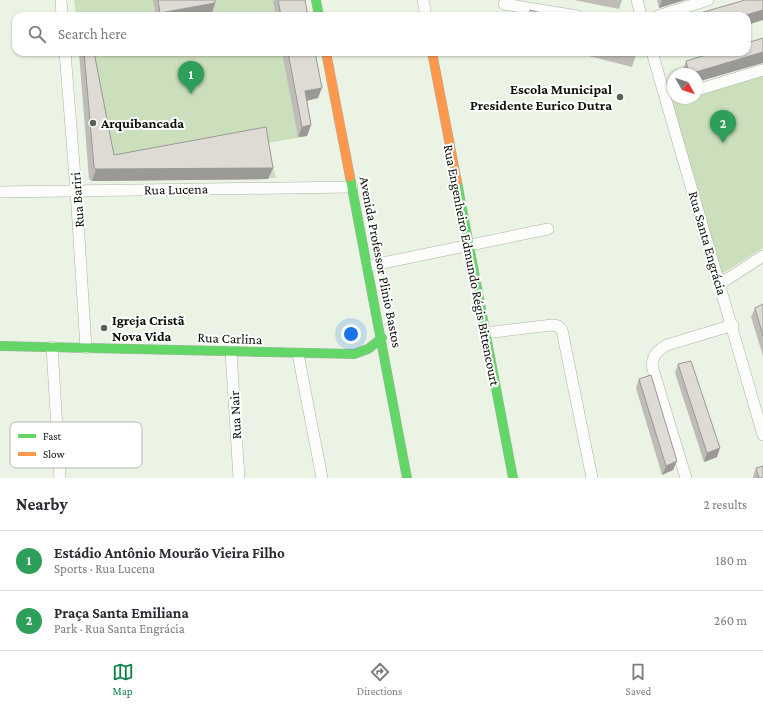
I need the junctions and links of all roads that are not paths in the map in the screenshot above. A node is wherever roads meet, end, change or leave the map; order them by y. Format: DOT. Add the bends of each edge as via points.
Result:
graph roads {
  1 [pos="61,0"];
  2 [pos="316,0"];
  3 [pos="423,0"];
  4 [pos="637,0"];
  5 [pos="708,0"];
  6 [pos="504,4"];
  7 [pos="62,12"];
  8 [pos="318,12"];
  9 [pos="425,12"];
  10 [pos="553,12"];
  11 [pos="640,12"];
  12 [pos="670,12"];
  13 [pos="65,56"];
  14 [pos="327,56"];
  15 [pos="433,56"];
  16 [pos="654,56"];
  17 [pos="763,70"];
  18 [pos="703,88"];
  19 [pos="667,90"];
  20 [pos="672,104"];
  21 [pos="352,187"];
  22 [pos="76,190"];
  23 [pos="0,192"];
  24 [pos="548,229"];
  25 [pos="468,245"];
  26 [pos="763,256"];
  27 [pos="368,266"];
  28 [pos="720,284"];
  29 [pos="732,325"];
  30 [pos="485,333"];
  31 [pos="382,338"];
  32 [pos="0,346"];
  33 [pos="52,347"];
  34 [pos="86,348"];
  35 [pos="231,352"];
  36 [pos="298,354"];
  37 [pos="57,422"];
  38 [pos="763,435"];
  39 [pos="59,468"];
  40 [pos="60,478"];
  41 [pos="239,478"];
  42 [pos="322,478"];
  43 [pos="407,478"];
  44 [pos="513,478"];
  45 [pos="592,478"];
  46 [pos="686,478"];
  1 -- 7 [label="street"];
  2 -- 8 [label="street"];
  3 -- 9 [label="street"];
  4 -- 11 [label="street"];
  5 -- 12 [label="street"];
  6 -- 10 [label="street"];
  13 -- 22 [label="street, Rua Bariri"];
  14 -- 21 [label="street, Avenida Professor Plinio Bastos"];
  15 -- 25 [label="street, Rua Engenheiro Edmundo Régis Bittencourt"];
  16 -- 19 [label="street, Rua Santa Engrácia"];
  17 -- 18 [label="street"];
  20 -- 28 [label="street, Rua Santa Engrácia"];
  21 -- 22 [label="street, Rua Lucena"];
  21 -- 27 [label="street, Avenida Professor Plinio Bastos"];
  22 -- 23 [label="street, Rua Lucena"];
  22 -- 34 [label="street, Rua Bariri"];
  24 -- 25 [label="street"];
  25 -- 27 [label="street"];
  25 -- 30 [label="street, Rua Engenheiro Edmundo Régis Bittencourt"];
  26 -- 28 [label="street"];
  27 -- 31 [label="street, Avenida Professor Plinio Bastos"];
  28 -- 29 [label="street, Rua Santa Engrácia"];
  29 -- 38 [label="street, Rua Santa Engrácia"];
  29 -- 46 [label="street" via="667,345 658,351 653,360 652,366"];
  30 -- 44 [label="street, Rua Engenheiro Edmundo Régis Bittencourt"];
  30 -- 45 [label="street" via="552,325 562,330"];
  31 -- 36 [label="street, Rua Carlina" via="368,349 354,354"];
  31 -- 43 [label="street, Avenida Professor Plinio Bastos"];
  32 -- 33 [label="street, Rua Carlina"];
  33 -- 34 [label="street, Rua Carlina"];
  33 -- 37 [label="street"];
  34 -- 35 [label="street, Rua Carlina"];
  35 -- 36 [label="street, Rua Carlina"];
  35 -- 41 [label="street, Rua Nair"];
  36 -- 42 [label="street"];
  39 -- 40 [label="street"];
}
